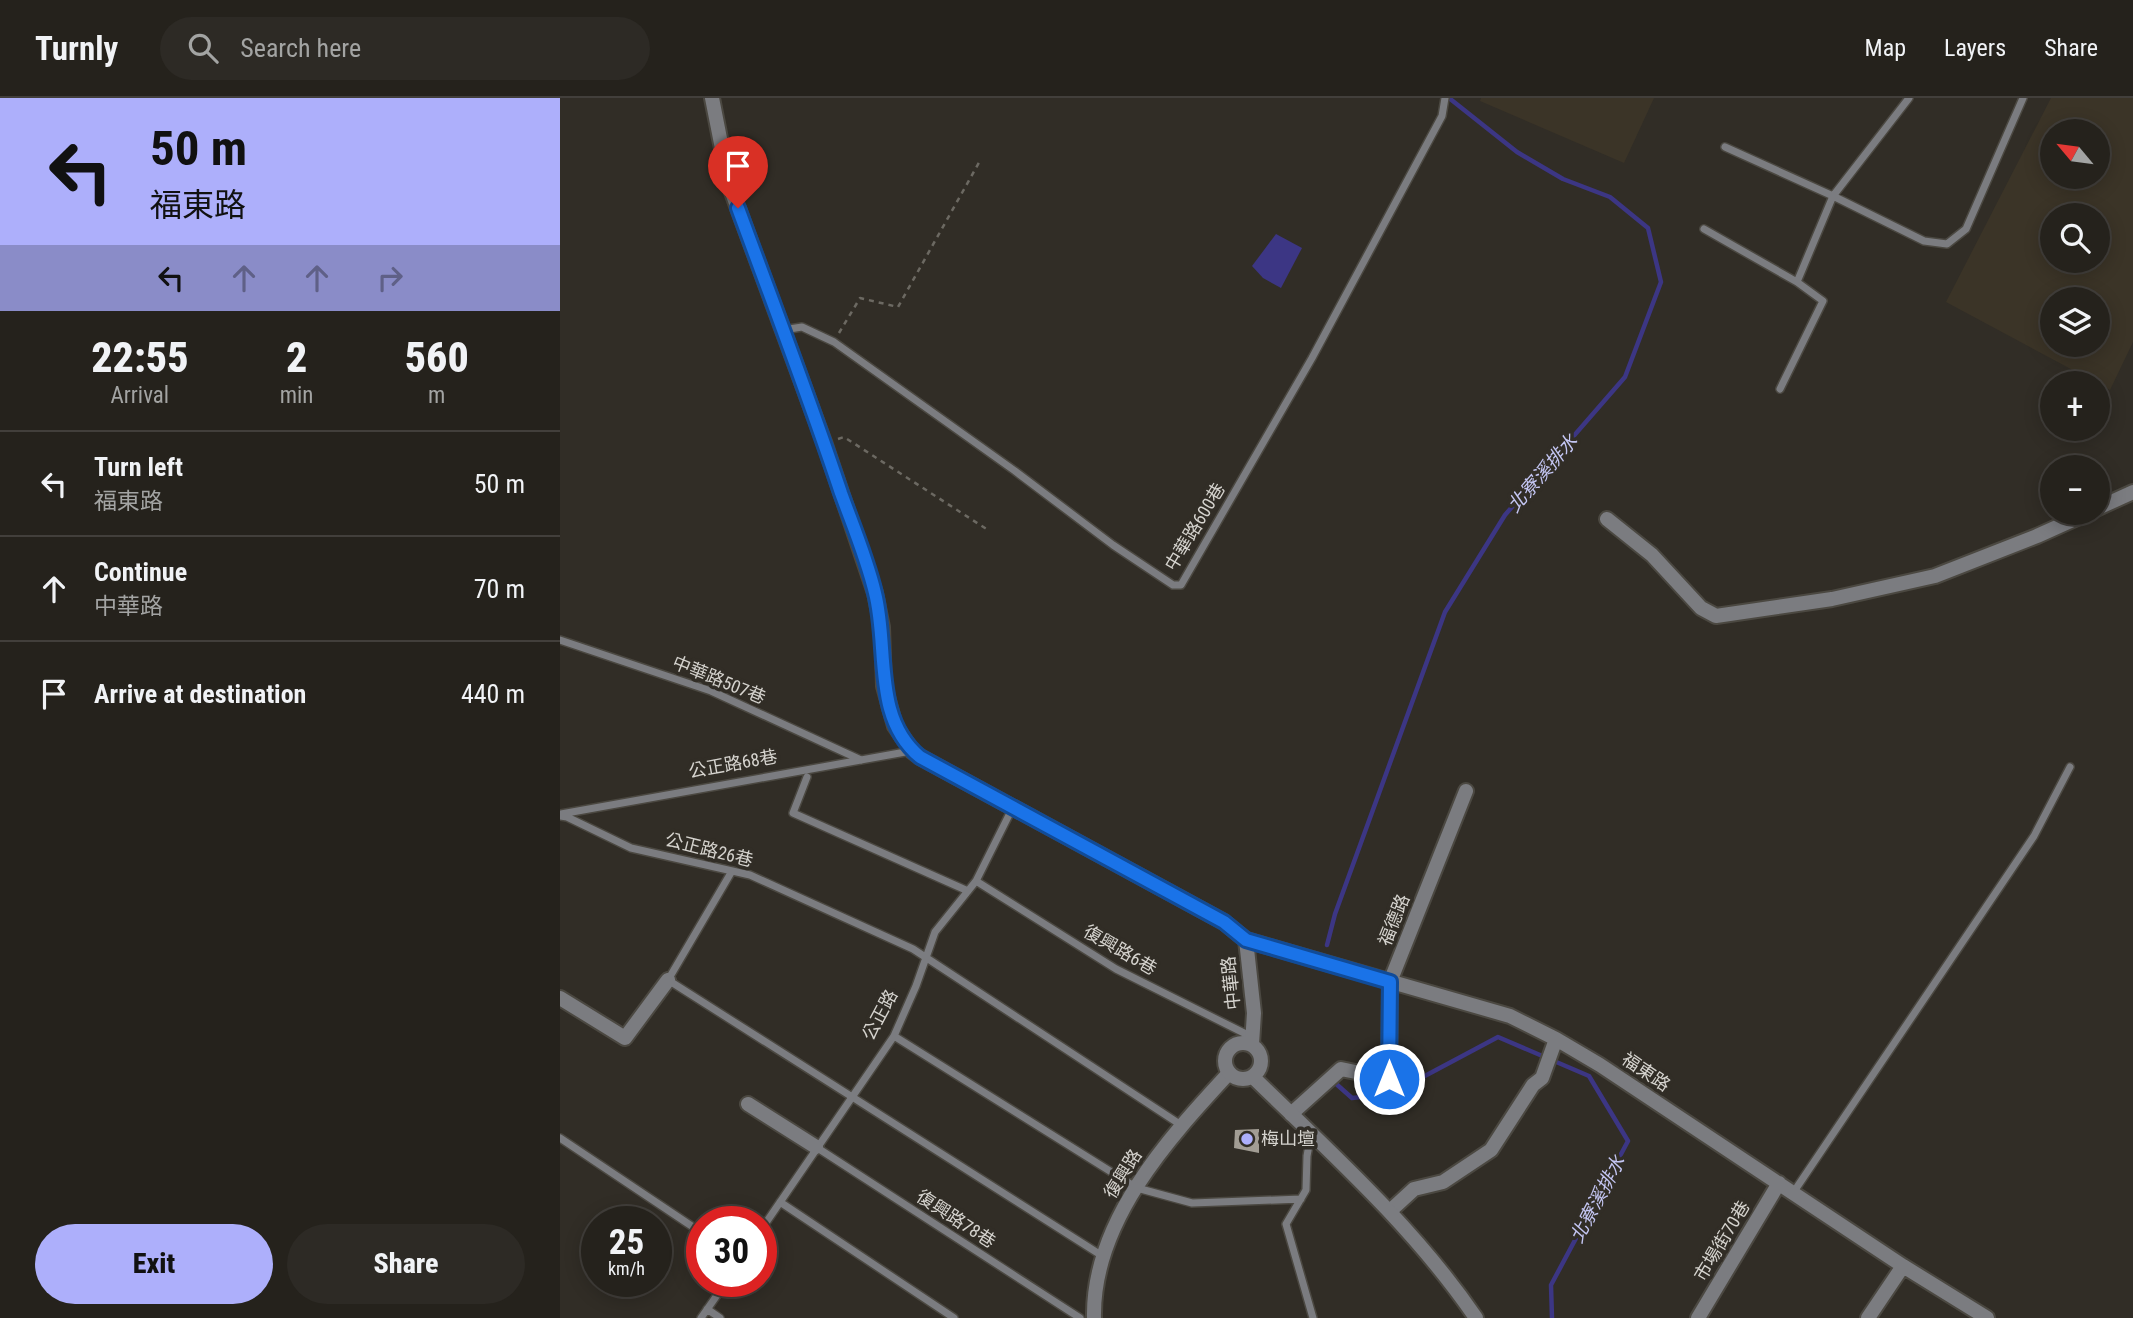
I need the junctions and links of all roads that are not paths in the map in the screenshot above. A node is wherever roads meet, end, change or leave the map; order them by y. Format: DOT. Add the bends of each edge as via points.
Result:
graph roads {
  1 [pos="712,98"];
  2 [pos="1909,98"];
  3 [pos="2023,98"];
  4 [pos="1444,100"];
  5 [pos="1725,147"];
  6 [pos="1833,196"];
  7 [pos="1704,229"];
  8 [pos="1797,282"];
  9 [pos="783,330"];
  10 [pos="1780,389"];
  11 [pos="2133,492"];
  12 [pos="2110,503"];
  13 [pos="1607,519"];
  14 [pos="2061,525"];
  15 [pos="560,640"];
  16 [pos="912,751"];
  17 [pos="862,760"];
  18 [pos="2070,767"];
  19 [pos="807,777"];
  20 [pos="1466,791"];
  21 [pos="1013,807"];
  22 [pos="560,815"];
  23 [pos="732,871"];
  24 [pos="976,880"];
  25 [pos="968,891"];
  26 [pos="1246,940"];
  27 [pos="926,956"];
  28 [pos="668,980"];
  29 [pos="1390,982"];
  30 [pos="560,998"];
  31 [pos="894,1036"];
  32 [pos="1252,1041"];
  33 [pos="1551,1052"];
  34 [pos="1229,1073"];
  35 [pos="1253,1077"];
  36 [pos="853,1096"];
  37 [pos="748,1104"];
  38 [pos="1291,1114"];
  39 [pos="1181,1125"];
  40 [pos="1311,1134"];
  41 [pos="560,1138"];
  42 [pos="816,1147"];
  43 [pos="1779,1183"];
  44 [pos="1136,1188"];
  45 [pos="1793,1193"];
  46 [pos="1301,1199"];
  47 [pos="780,1202"];
  48 [pos="777,1206"];
  49 [pos="1390,1211"];
  50 [pos="686,1222"];
  51 [pos="1104,1257"];
  52 [pos="1903,1266"];
  53 [pos="716,1297"];
  54 [pos="707,1309"];
  55 [pos="701,1318"];
  56 [pos="720,1318"];
  57 [pos="953,1318"];
  58 [pos="1080,1318"];
  59 [pos="1094,1318"];
  60 [pos="1314,1318"];
  61 [pos="1476,1318"];
  62 [pos="1698,1318"];
  63 [pos="1868,1318"];
  64 [pos="1987,1318"];
  1 -- 9 [label="street, 中華路" via="729,184"];
  2 -- 6 [label="lane"];
  3 -- 6 [label="lane" via="1966,229 1947,244 1924,241"];
  4 -- 9 [label="lane, 中華路600巷" via="1442,116 1312,358 1181,585 1173,585 1114,545 834,342 802,327"];
  5 -- 6 [label="lane"];
  6 -- 8 [label="lane"];
  7 -- 8 [label="lane"];
  8 -- 10 [label="lane" via="1824,300"];
  9 -- 16 [label="street, 中華路" via="875,593 882,627 884,686 895,726"];
  11 -- 12 [label="street"];
  13 -- 14 [label="street" via="1716,616 1832,599 1935,576"];
  15 -- 17 [label="lane, 中華路507巷" via="711,691"];
  16 -- 17 [label="lane, 公正路68巷"];
  16 -- 21 [label="street, 中華路"];
  17 -- 22 [label="lane, 公正路68巷"];
  18 -- 45 [label="lane" via="2034,836"];
  19 -- 25 [label="lane" via="793,813"];
  20 -- 29 [label="street, 福德路"];
  21 -- 24 [label="lane, 公正路"];
  21 -- 26 [label="street, 中華路" via="1224,922"];
  22 -- 23 [label="lane, 公正路26巷" via="631,848"];
  23 -- 27 [label="lane, 公正路26巷" via="750,875"];
  23 -- 28 [label="lane"];
  24 -- 25 [label="lane, 公正路"];
  24 -- 32 [label="lane, 復興路6巷" via="1116,969"];
  25 -- 27 [label="lane, 公正路" via="935,932"];
  26 -- 29 [label="street, 福東路"];
  26 -- 32 [label="street, 中華路" via="1254,1013"];
  27 -- 31 [label="lane, 公正路"];
  27 -- 39 [label="lane, 公正路26巷"];
  28 -- 30 [label="street" via="625,1038"];
  28 -- 36 [label="lane"];
  29 -- 33 [label="street, 福東路" via="1510,1016"];
  29 -- 38 [label="street, 福德路" via="1389,1079 1341,1069"];
  31 -- 36 [label="lane, 公正路"];
  31 -- 44 [label="lane"];
  32 -- 34 [label="street" via="1230,1048 1225,1060"];
  32 -- 35 [label="street, 中華路" via="1261,1058"];
  33 -- 43 [label="street, 福東路" via="1600,1065"];
  33 -- 49 [label="street" via="1542,1077 1491,1150 1443,1182 1414,1189"];
  34 -- 35 [label="street" via="1240,1080"];
  34 -- 39 [label="street, 復興路"];
  35 -- 38 [label="street"];
  36 -- 42 [label="lane, 公正路"];
  36 -- 51 [label="lane"];
  37 -- 42 [label="street"];
  38 -- 40 [label="street"];
  39 -- 44 [label="street, 復興路"];
  40 -- 46 [label="lane" via="1306,1190"];
  40 -- 49 [label="street"];
  41 -- 50 [label="lane"];
  42 -- 47 [label="lane, 公正路"];
  42 -- 58 [label="lane, 復興路78巷"];
  43 -- 45 [label="street, 福東路"];
  43 -- 62 [label="street, 市場街70巷"];
  44 -- 46 [label="lane" via="1192,1203"];
  44 -- 51 [label="street, 復興路" via="1118,1218"];
  45 -- 52 [label="street, 福東路"];
  46 -- 60 [label="lane" via="1286,1224"];
  47 -- 48 [label="lane, 公正路"];
  47 -- 57 [label="lane"];
  49 -- 61 [label="street"];
  51 -- 59 [label="street, 復興路" via="1094,1296"];
  52 -- 63 [label="street"];
  52 -- 64 [label="street, 福東路"];
  53 -- 54 [label="lane"];
  54 -- 55 [label="lane"];
  54 -- 56 [label="lane"];
}
